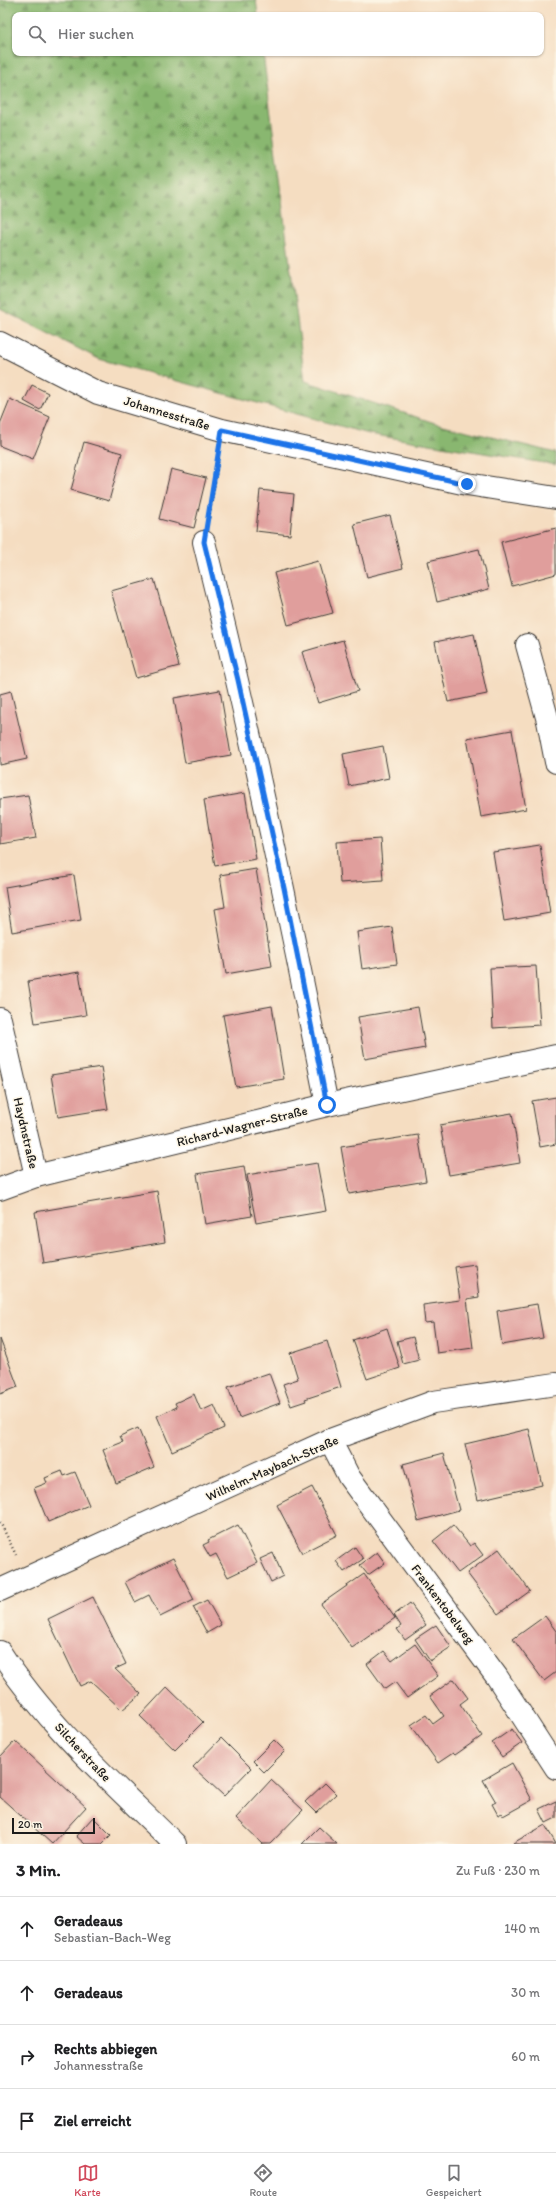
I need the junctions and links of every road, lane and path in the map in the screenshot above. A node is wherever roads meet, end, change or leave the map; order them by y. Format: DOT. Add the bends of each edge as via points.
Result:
graph roads {
  1 [pos="0,343"];
  2 [pos="222,430"];
  3 [pos="556,498"];
  4 [pos="204,542"];
  5 [pos="527,645"];
  6 [pos="556,762"];
  7 [pos="0,1019"];
  8 [pos="556,1056"];
  9 [pos="327,1105"];
  10 [pos="36,1176"];
  11 [pos="0,1189"];
  12 [pos="556,1384"];
  13 [pos="330,1440"];
  14 [pos="0,1522"];
  15 [pos="28,1579"];
  16 [pos="0,1590"];
  17 [pos="0,1652"];
  18 [pos="556,1768"];
  19 [pos="175,1844"];
  1 -- 2 [label="street, Johannesstraße" via="98,392"];
  2 -- 3 [label="street, Johannesstraße" via="467,484"];
  2 -- 4 [label="path"];
  4 -- 9 [label="street" via="238,680 284,888"];
  5 -- 6 [label="street" via="548,721"];
  7 -- 10 [label="street, Haydnstraße"];
  8 -- 9 [label="street, Richard-Wagner-Straße"];
  9 -- 10 [label="street, Richard-Wagner-Straße"];
  10 -- 11 [label="street, Richard-Wagner-Straße"];
  12 -- 13 [label="street, Wilhelm-Maybach-Straße" via="433,1402"];
  13 -- 15 [label="street, Wilhelm-Maybach-Straße"];
  13 -- 18 [label="street, Frankentobelweg" via="349,1477 497,1678"];
  14 -- 15 [label="path"];
  15 -- 16 [label="street, Wilhelm-Maybach-Straße"];
  17 -- 19 [label="street, Silcherstraße" via="20,1684 92,1763"];
}
